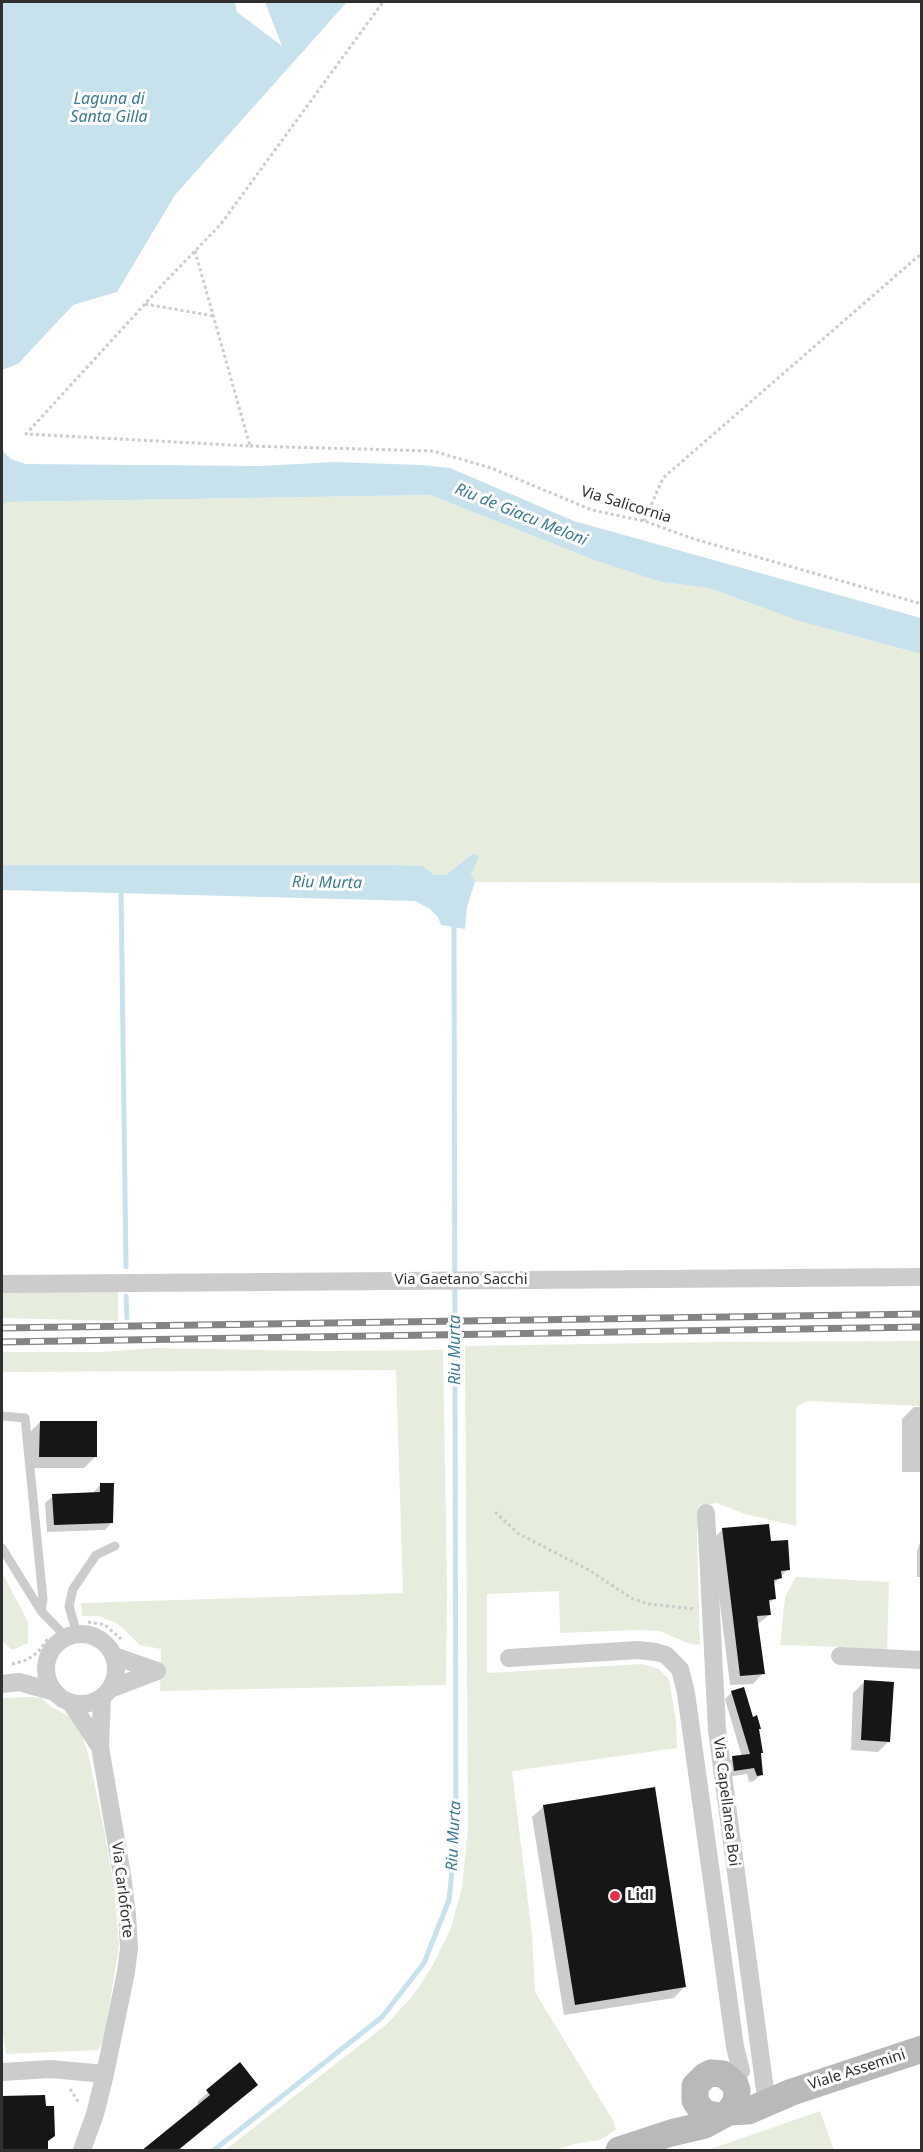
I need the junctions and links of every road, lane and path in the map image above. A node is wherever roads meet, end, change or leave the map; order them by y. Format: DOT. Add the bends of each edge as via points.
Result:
graph roads {
  1 [pos="383,2"];
  2 [pos="195,251"];
  3 [pos="921,253"];
  4 [pos="145,304"];
  5 [pos="213,316"];
  6 [pos="250,446"];
  7 [pos="644,521"];
  8 [pos="921,604"];
  9 [pos="921,1276"];
  10 [pos="2,1284"];
  11 [pos="2,1416"];
  12 [pos="495,1512"];
  13 [pos="706,1513"];
  14 [pos="115,1546"];
  15 [pos="2,1548"];
  16 [pos="41,1611"];
  17 [pos="711,1616"];
  18 [pos="72,1635"];
  19 [pos="114,1656"];
  20 [pos="840,1656"];
  21 [pos="509,1658"];
  22 [pos="921,1659"];
  23 [pos="46,1663"];
  24 [pos="10,1683"];
  25 [pos="54,1692"];
  26 [pos="106,1693"];
  27 [pos="71,1703"];
  28 [pos="100,1747"];
  29 [pos="921,2049"];
  30 [pos="2,2072"];
  31 [pos="105,2074"];
  32 [pos="726,2079"];
  33 [pos="68,2085"];
  34 [pos="765,2090"];
  35 [pos="792,2092"];
  36 [pos="694,2093"];
  37 [pos="80,2105"];
  38 [pos="723,2114"];
  39 [pos="671,2133"];
  40 [pos="82,2151"];
  41 [pos="619,2151"];
  1 -- 2 [label="path" via="221,224"];
  2 -- 4 [label="path"];
  2 -- 5 [label="path"];
  3 -- 7 [label="path" via="663,478"];
  4 -- 5 [label="path"];
  4 -- 6 [label="path, Via Salicornia" via="26,434"];
  5 -- 6 [label="path"];
  6 -- 7 [label="path, Via Salicornia" via="433,451 491,468 592,510"];
  7 -- 8 [label="path, Via Salicornia"];
  9 -- 10 [label="street, Via Gaetano Sacchi"];
  11 -- 16 [label="lane" via="25,1418"];
  12 -- 17 [label="path" via="519,1534 589,1570 631,1598 648,1604 692,1608"];
  13 -- 17 [label="street, Via Capellanea Boi"];
  14 -- 18 [label="lane" via="96,1555 73,1589 69,1606"];
  15 -- 16 [label="lane"];
  16 -- 18 [label="lane"];
  17 -- 34 [label="street, Via Capellanea Boi" via="717,1730"];
  18 -- 19 [label="street" via="99,1639"];
  18 -- 23 [label="street" via="57,1643"];
  19 -- 26 [label="street" via="115,1678"];
  19 -- 26 [label="street" via="157,1671"];
  20 -- 22 [label="street"];
  21 -- 32 [label="street" via="638,1650 666,1655 680,1669 687,1693 741,2071"];
  23 -- 24 [label="street"];
  23 -- 25 [label="street" via="46,1675"];
  24 -- 25 [label="street"];
  25 -- 27 [label="street"];
  26 -- 27 [label="street" via="93,1702"];
  26 -- 28 [label="street, Via Carloforte"];
  27 -- 28 [label="street"];
  28 -- 31 [label="street, Via Carloforte" via="128,1914 129,1948"];
  29 -- 35 [label="main road, Viale Assemini"];
  30 -- 31 [label="street"];
  31 -- 40 [label="street, Via Carloforte"];
  32 -- 34 [label="main road" via="745,2088"];
  32 -- 36 [label="main road" via="699,2080"];
  32 -- 38 [label="main road" via="737,2090 736,2102"];
  33 -- 37 [label="path"];
  34 -- 35 [label="main road"];
  35 -- 38 [label="main road, Viale Assemini" via="748,2111"];
  36 -- 38 [label="main road" via="704,2112"];
  36 -- 39 [label="main road"];
  38 -- 39 [label="main road, Viale Assemini" via="705,2125"];
  39 -- 41 [label="main road, Viale Assemini"];
}
